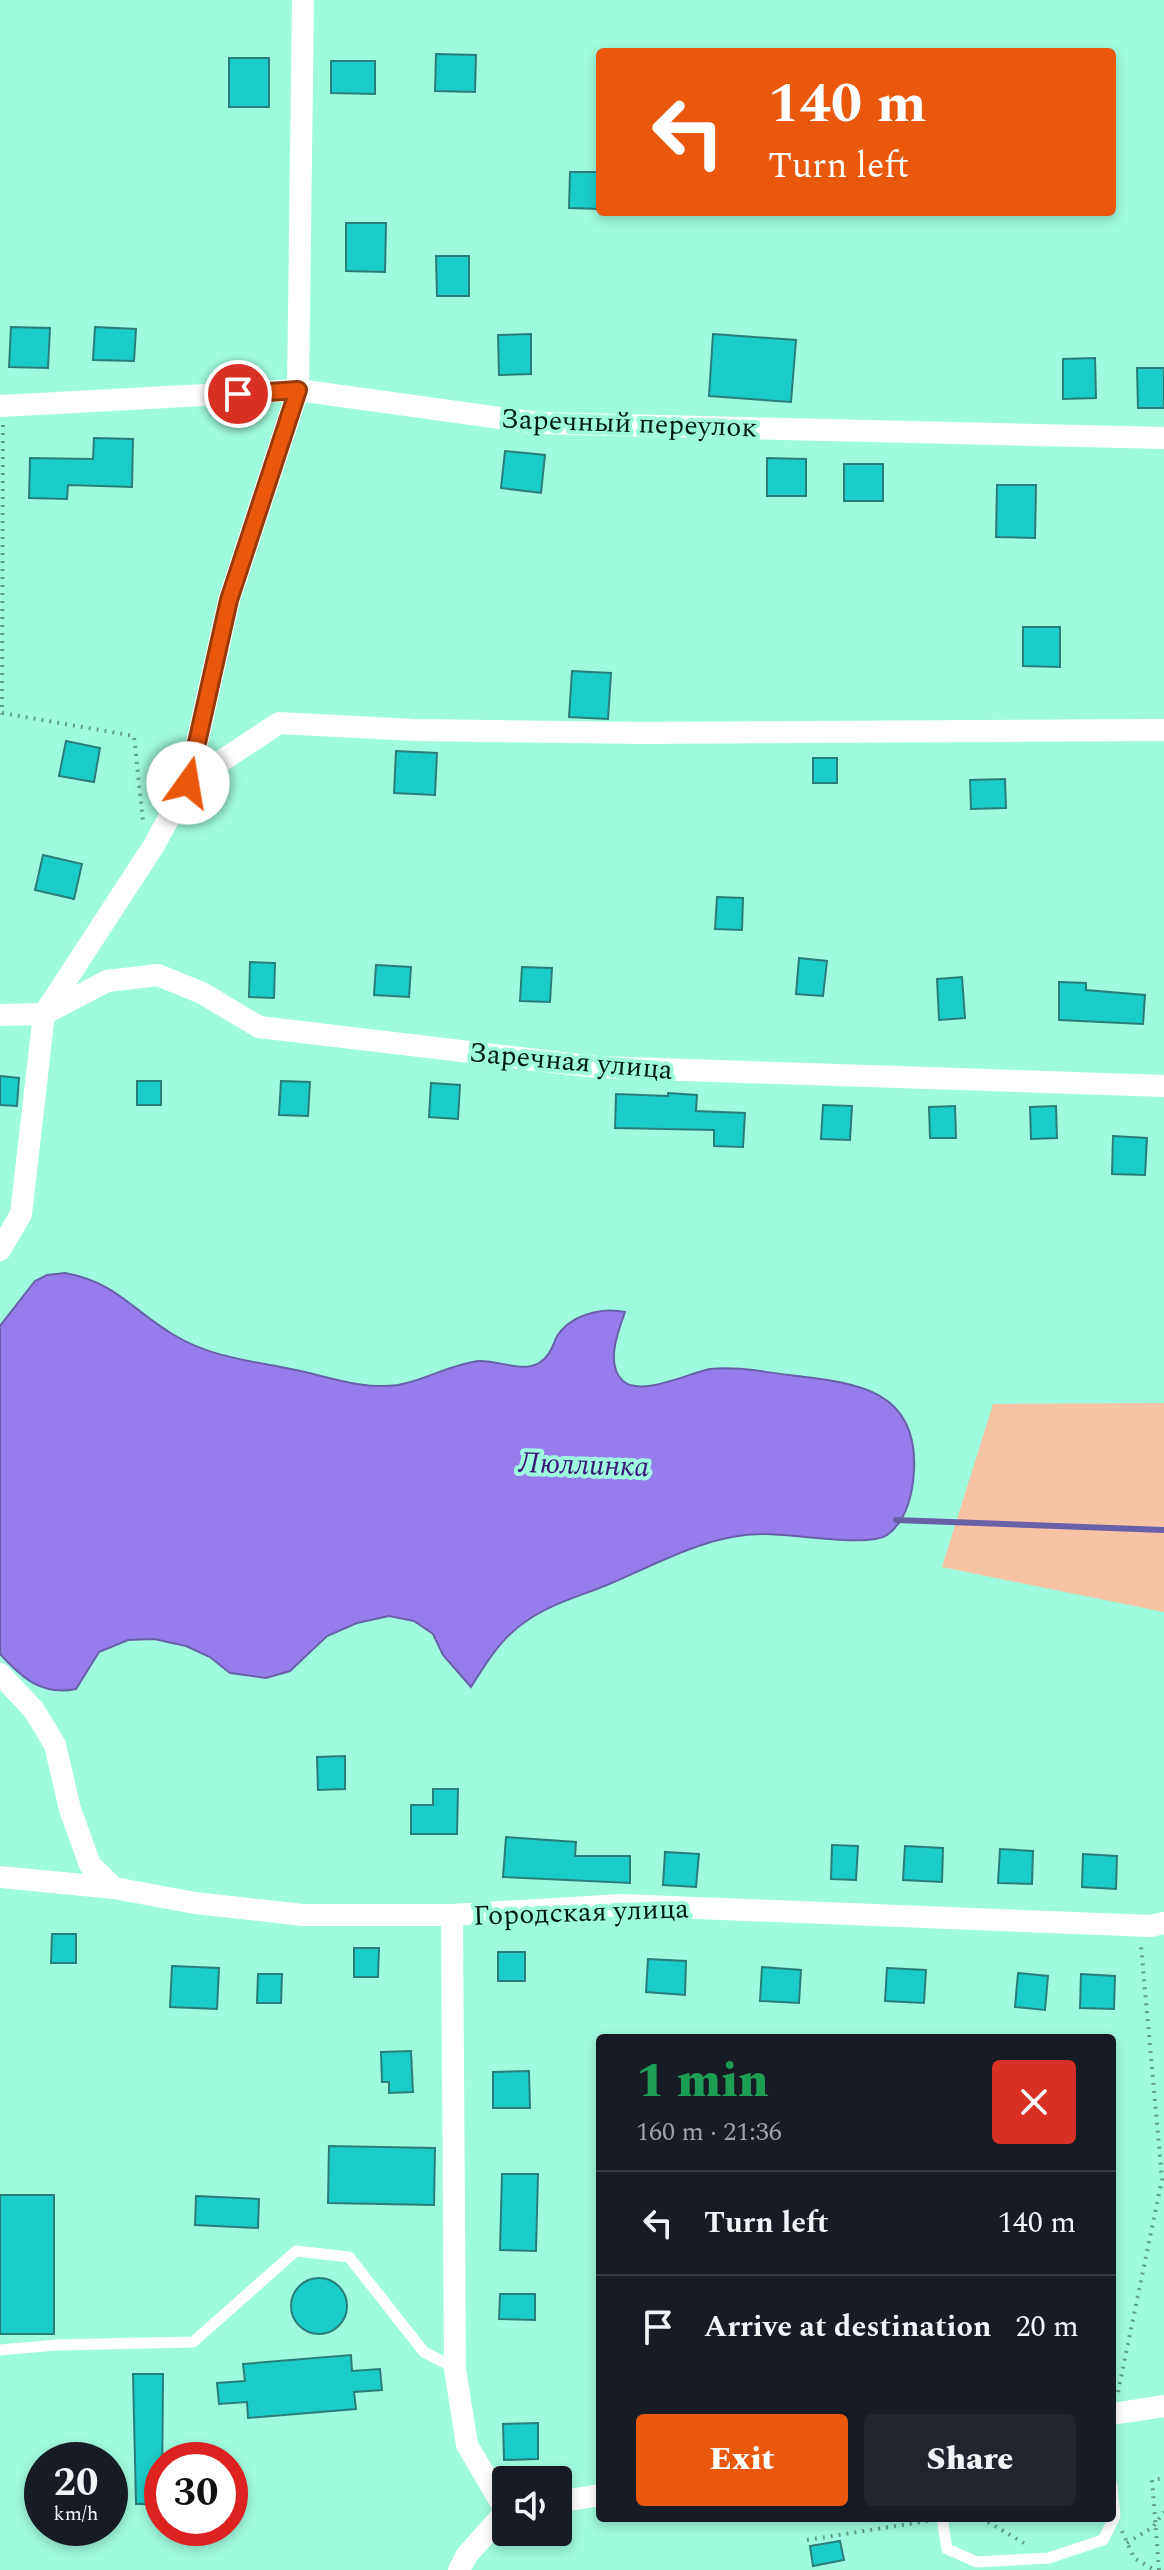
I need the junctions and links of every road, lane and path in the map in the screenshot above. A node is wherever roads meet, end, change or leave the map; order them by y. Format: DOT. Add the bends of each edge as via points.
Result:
graph roads {
  1 [pos="303,0"];
  2 [pos="298,390"];
  3 [pos="2,406"];
  4 [pos="1164,438"];
  5 [pos="1,502"];
  6 [pos="1164,730"];
  7 [pos="188,783"];
  8 [pos="147,856"];
  9 [pos="44,1014"];
  10 [pos="0,1015"];
  11 [pos="1164,1086"];
  12 [pos="0,1250"];
  13 [pos="0,1674"];
  14 [pos="0,1877"];
  15 [pos="114,1888"];
  16 [pos="452,1915"];
  17 [pos="1164,1923"];
  18 [pos="1139,1925"];
  19 [pos="0,2350"];
  20 [pos="455,2369"];
  21 [pos="1116,2395"];
  22 [pos="1164,2406"];
  23 [pos="1116,2413"];
  24 [pos="1164,2478"];
  25 [pos="492,2487"];
  26 [pos="596,2496"];
  27 [pos="572,2500"];
  28 [pos="1164,2512"];
  29 [pos="1116,2518"];
  30 [pos="917,2522"];
  31 [pos="943,2522"];
  32 [pos="987,2522"];
  33 [pos="1112,2522"];
  34 [pos="1155,2524"];
  35 [pos="492,2527"];
  36 [pos="807,2540"];
  37 [pos="1127,2543"];
  38 [pos="1050,2564"];
  39 [pos="459,2570"];
  40 [pos="1157,2570"];
  1 -- 2 [label="street"];
  2 -- 3 [label="street, Заречный переулок"];
  2 -- 4 [label="street, Заречный переулок" via="537,423"];
  2 -- 7 [label="street" via="229,600"];
  3 -- 5 [label="path"];
  5 -- 8 [label="path" via="2,713 134,736"];
  6 -- 7 [label="street" via="643,733 279,723"];
  7 -- 8 [label="street"];
  8 -- 9 [label="street"];
  9 -- 10 [label="street, Заречная улица"];
  9 -- 11 [label="street, Заречная улица" via="107,981 158,975 202,993 259,1027 596,1067"];
  9 -- 12 [label="street" via="21,1214"];
  13 -- 15 [label="street" via="34,1710 55,1745 90,1865"];
  14 -- 15 [label="street, Городская улица"];
  15 -- 16 [label="street, Городская улица" via="303,1915"];
  16 -- 18 [label="street, Городская улица" via="622,1905"];
  16 -- 20 [label="street"];
  17 -- 18 [label="street, Городская улица"];
  18 -- 21 [label="path" via="1162,2179"];
  19 -- 20 [label="lane" via="193,2342 296,2251 349,2257 424,2352"];
  20 -- 25 [label="street" via="467,2445"];
  22 -- 23 [label="street"];
  24 -- 34 [label="path" via="1152,2480"];
  26 -- 27 [label="street"];
  28 -- 34 [label="path"];
  29 -- 37 [label="path"];
  30 -- 36 [label="path"];
  31 -- 38 [label="lane" via="947,2549 977,2562"];
  32 -- 38 [label="path"];
  33 -- 38 [label="lane" via="1103,2540"];
  34 -- 37 [label="path"];
  34 -- 40 [label="path"];
  35 -- 39 [label="street"];
  37 -- 40 [label="path" via="1134,2558"];
}
